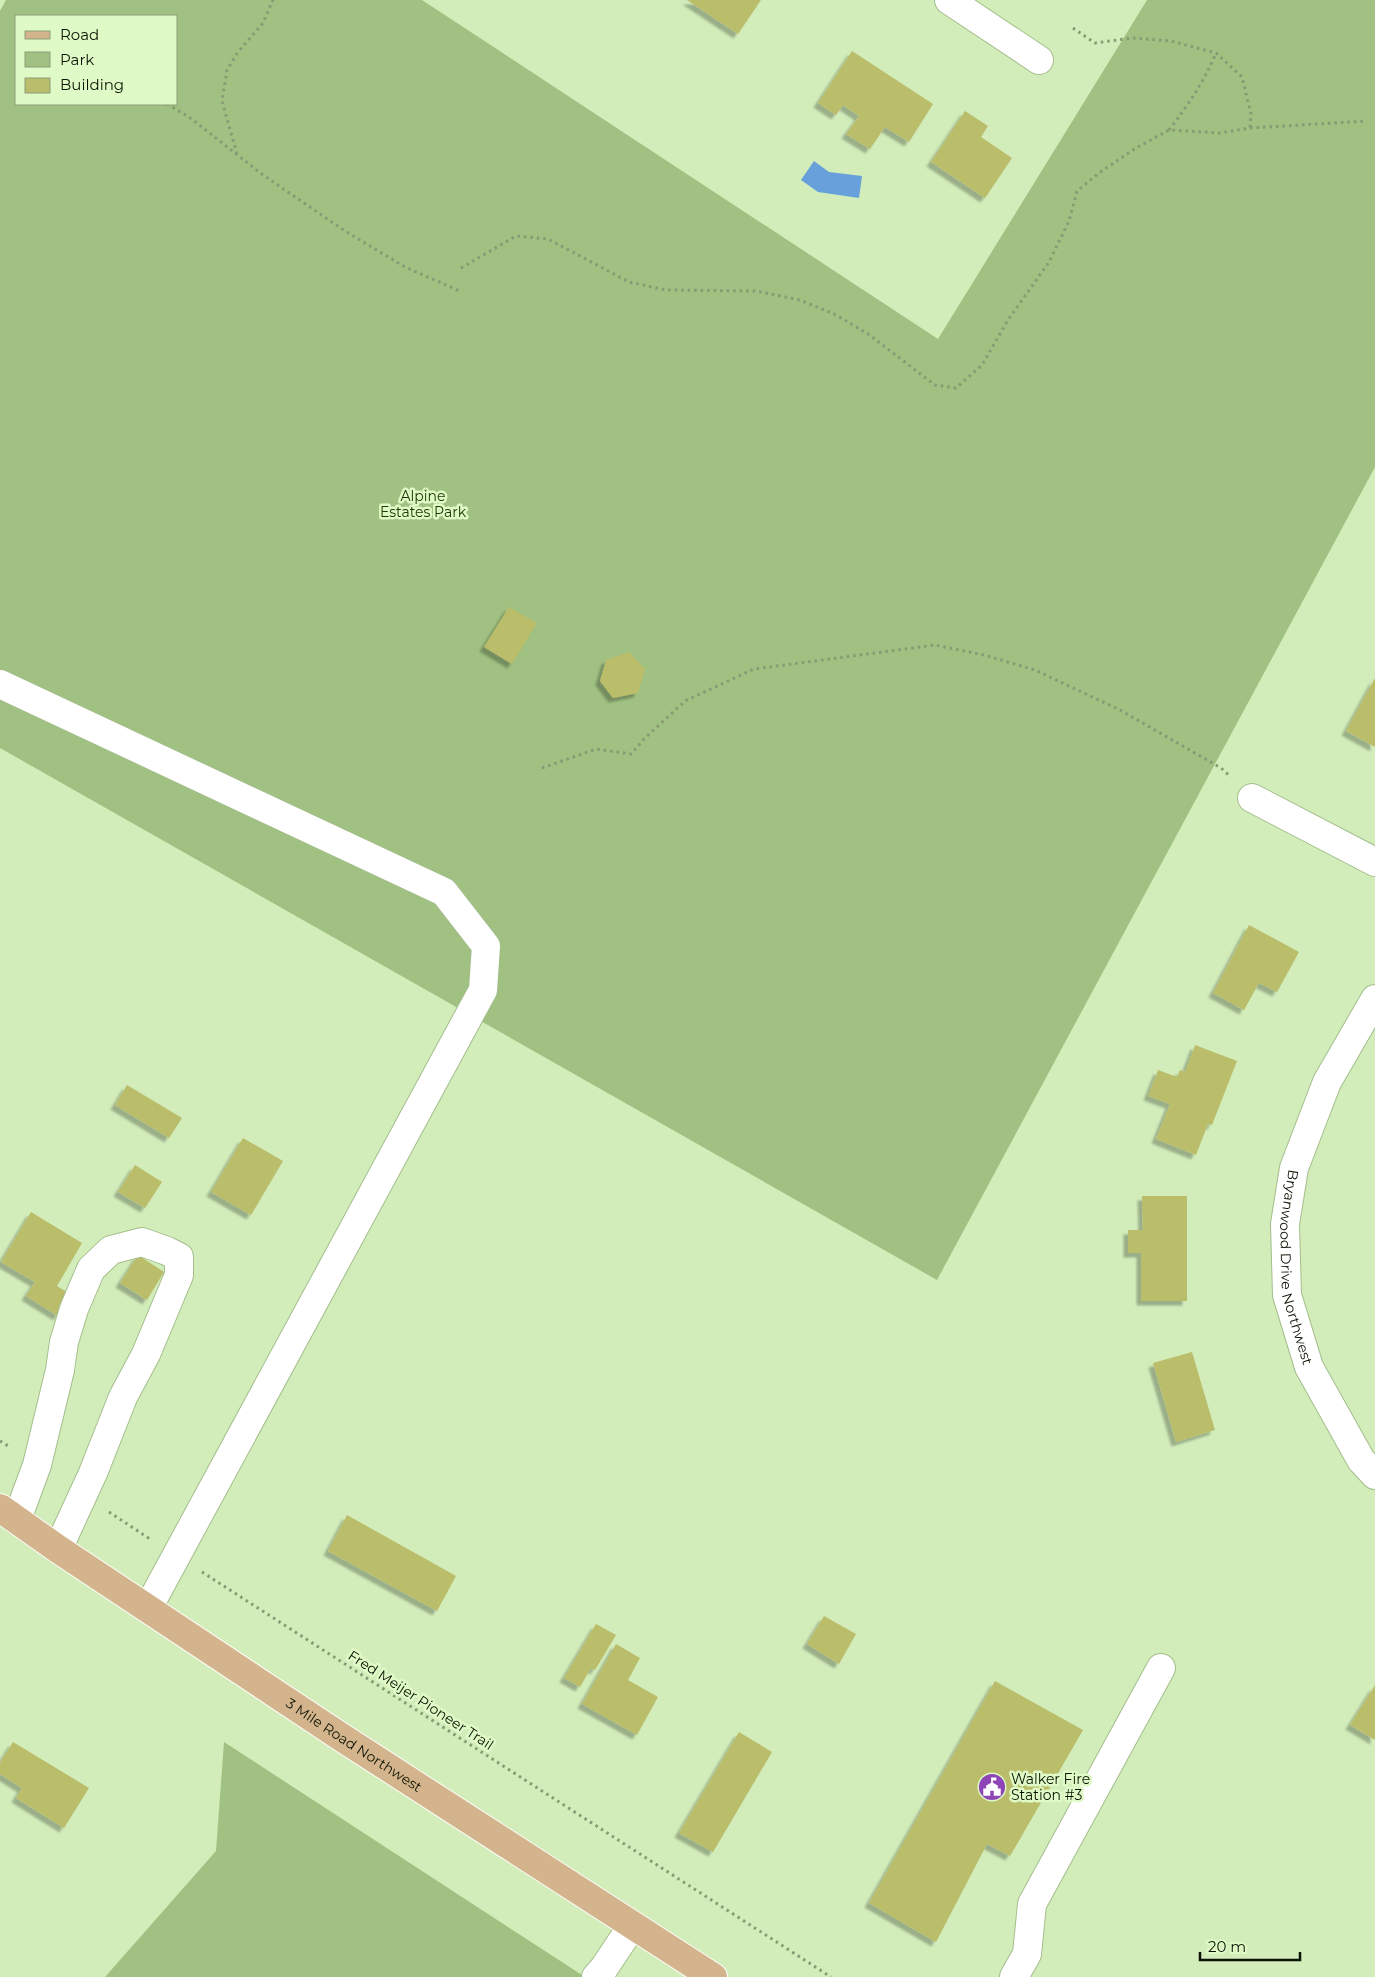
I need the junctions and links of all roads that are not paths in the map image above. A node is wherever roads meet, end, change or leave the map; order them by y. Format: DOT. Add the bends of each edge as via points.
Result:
graph roads {
  1 [pos="949,0"];
  2 [pos="1039,60"];
  3 [pos="0,684"];
  4 [pos="1252,798"];
  5 [pos="1375,862"];
  6 [pos="1375,999"];
  7 [pos="1375,1474"];
  8 [pos="8,1513"];
  9 [pos="58,1549"];
  10 [pos="148,1608"];
  11 [pos="1161,1668"];
  12 [pos="632,1926"];
  13 [pos="596,1977"];
  14 [pos="713,1977"];
  15 [pos="1014,1977"];
  1 -- 2 [label="street"];
  3 -- 10 [label="street" via="444,892 486,946 483,990"];
  4 -- 5 [label="street"];
  6 -- 7 [label="street, Bryanwood Drive Northwest" via="1327,1082 1294,1168 1285,1224 1287,1295 1309,1367 1361,1460"];
  8 -- 9 [label="main road, 3 Mile Road Northwest"];
  8 -- 9 [label="street" via="37,1465 64,1342 91,1269 111,1250 142,1242 179,1257 179,1275"];
  9 -- 10 [label="main road, 3 Mile Road Northwest"];
  10 -- 12 [label="main road, 3 Mile Road Northwest"];
  11 -- 15 [label="street" via="1032,1904 1028,1954"];
  12 -- 13 [label="street"];
  12 -- 14 [label="main road, 3 Mile Road Northwest"];
}
